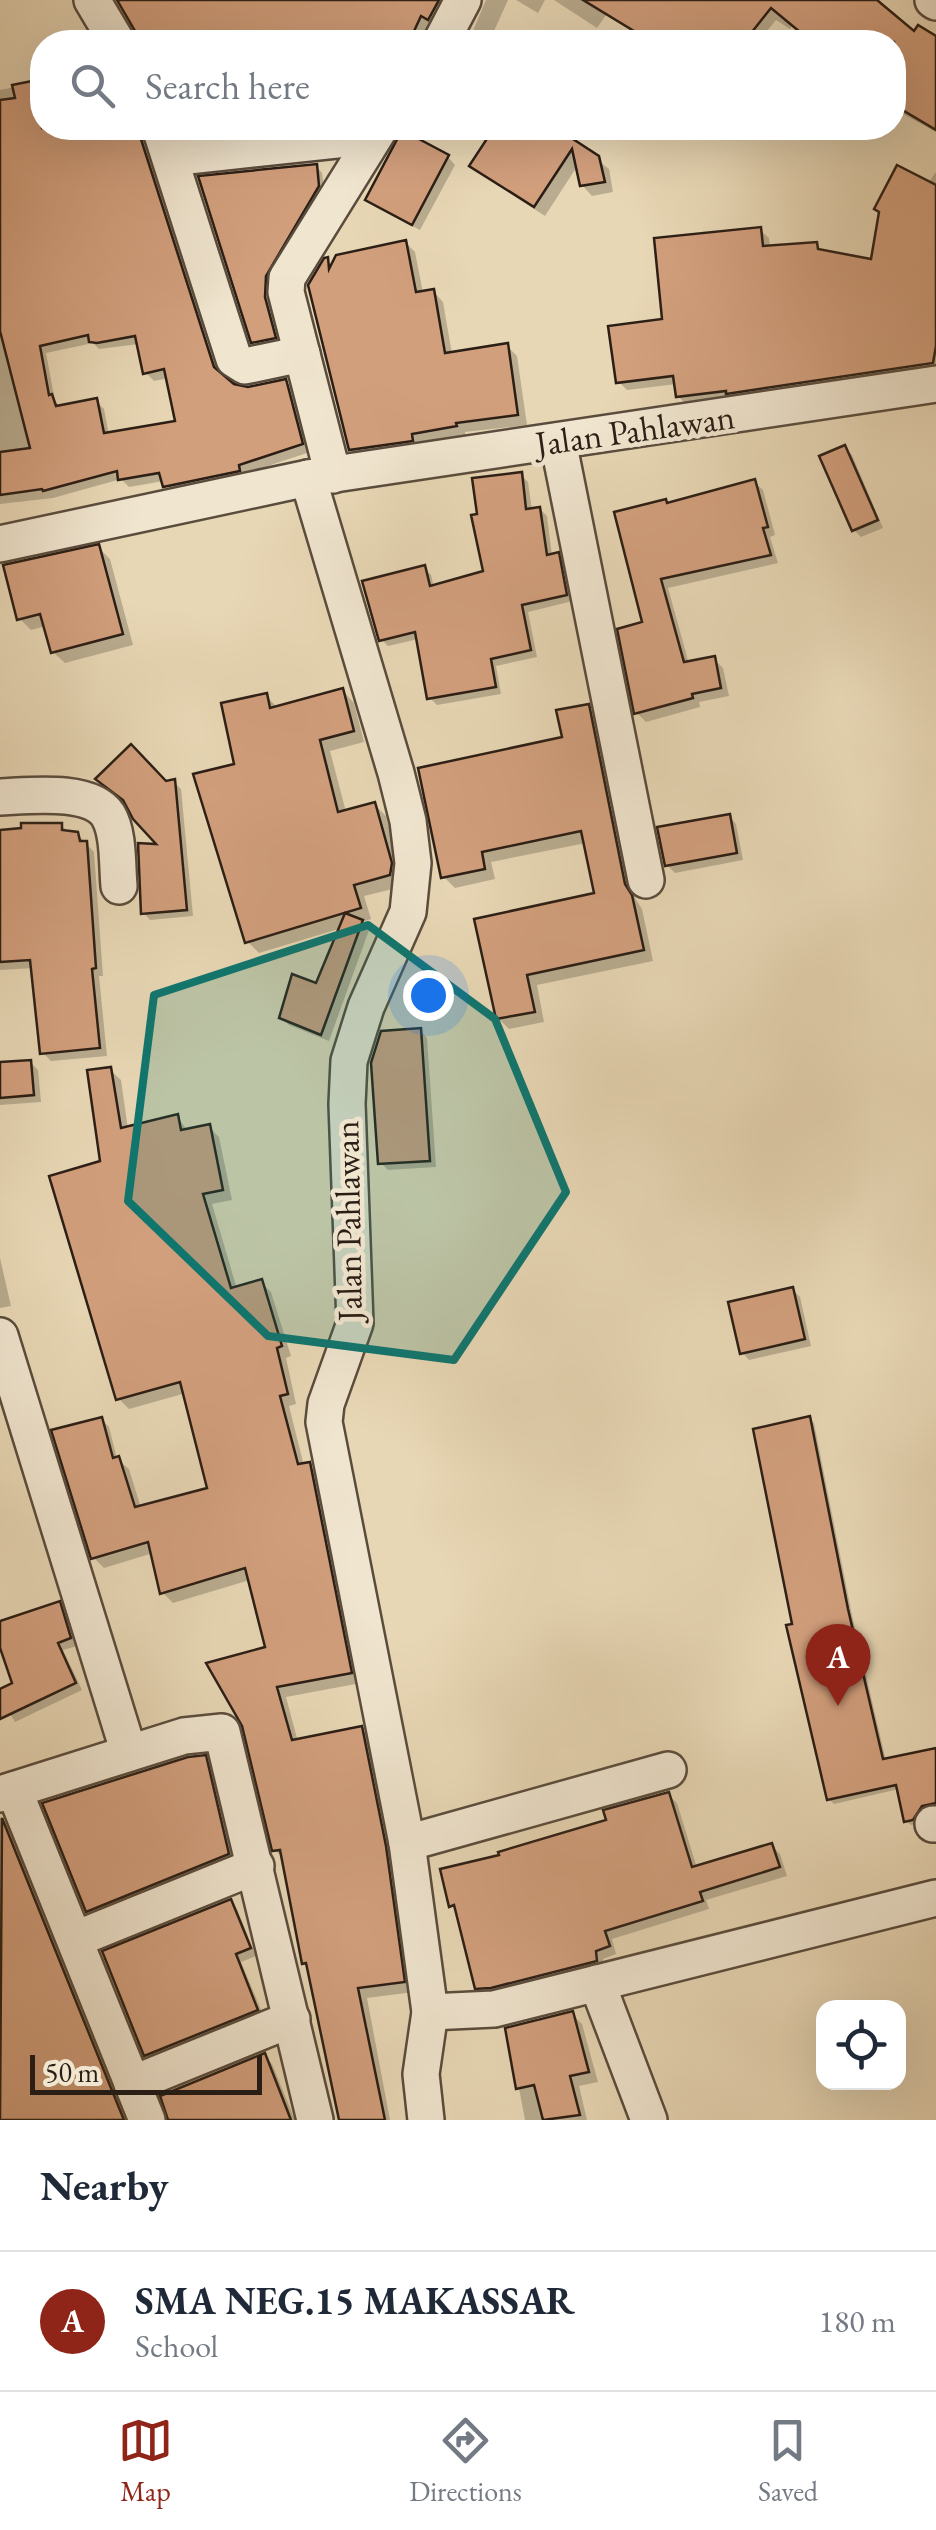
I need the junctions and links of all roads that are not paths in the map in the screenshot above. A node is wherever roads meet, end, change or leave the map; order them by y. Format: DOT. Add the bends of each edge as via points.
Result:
graph roads {
  1 [pos="92,0"];
  2 [pos="464,0"];
  3 [pos="110,30"];
  4 [pos="448,30"];
  5 [pos="223,140"];
  6 [pos="372,140"];
  7 [pos="165,143"];
  8 [pos="302,354"];
  9 [pos="936,384"];
  10 [pos="558,440"];
  11 [pos="320,477"];
  12 [pos="0,544"];
  13 [pos="0,797"];
  14 [pos="646,880"];
  15 [pos="119,886"];
  16 [pos="0,1336"];
  17 [pos="129,1753"];
  18 [pos="668,1770"];
  19 [pos="7,1792"];
  20 [pos="407,1844"];
  21 [pos="256,1866"];
  22 [pos="936,1898"];
  23 [pos="76,1939"];
  24 [pos="598,1983"];
  25 [pos="430,2012"];
  26 [pos="292,2019"];
  27 [pos="132,2084"];
  28 [pos="147,2120"];
  29 [pos="315,2120"];
  30 [pos="426,2120"];
  31 [pos="649,2120"];
  1 -- 3 [label="street"];
  2 -- 4 [label="street"];
  5 -- 7 [label="street"];
  6 -- 8 [label="street, Jalan Pahlawan" via="287,278"];
  7 -- 8 [label="street" via="234,359 245,366"];
  8 -- 11 [label="street, Jalan Pahlawan"];
  9 -- 10 [label="street, Jalan Pahlawan"];
  10 -- 11 [label="street, Jalan Pahlawan"];
  10 -- 14 [label="street"];
  11 -- 12 [label="street"];
  11 -- 20 [label="street, Jalan Pahlawan" via="413,863 408,912 349,1061 355,1323 324,1422"];
  13 -- 15 [label="street" via="64,796 100,806 110,817"];
  16 -- 17 [label="street"];
  17 -- 19 [label="street"];
  17 -- 21 [label="street" via="222,1732"];
  18 -- 20 [label="street"];
  19 -- 23 [label="street"];
  20 -- 25 [label="street, Jalan Pahlawan"];
  21 -- 23 [label="street"];
  21 -- 26 [label="street"];
  22 -- 24 [label="street"];
  23 -- 27 [label="street"];
  24 -- 25 [label="street" via="494,2009"];
  24 -- 31 [label="street"];
  25 -- 30 [label="street, Jalan Pahlawan" via="421,2074"];
  26 -- 27 [label="street"];
  26 -- 29 [label="street"];
  27 -- 28 [label="street"];
}
